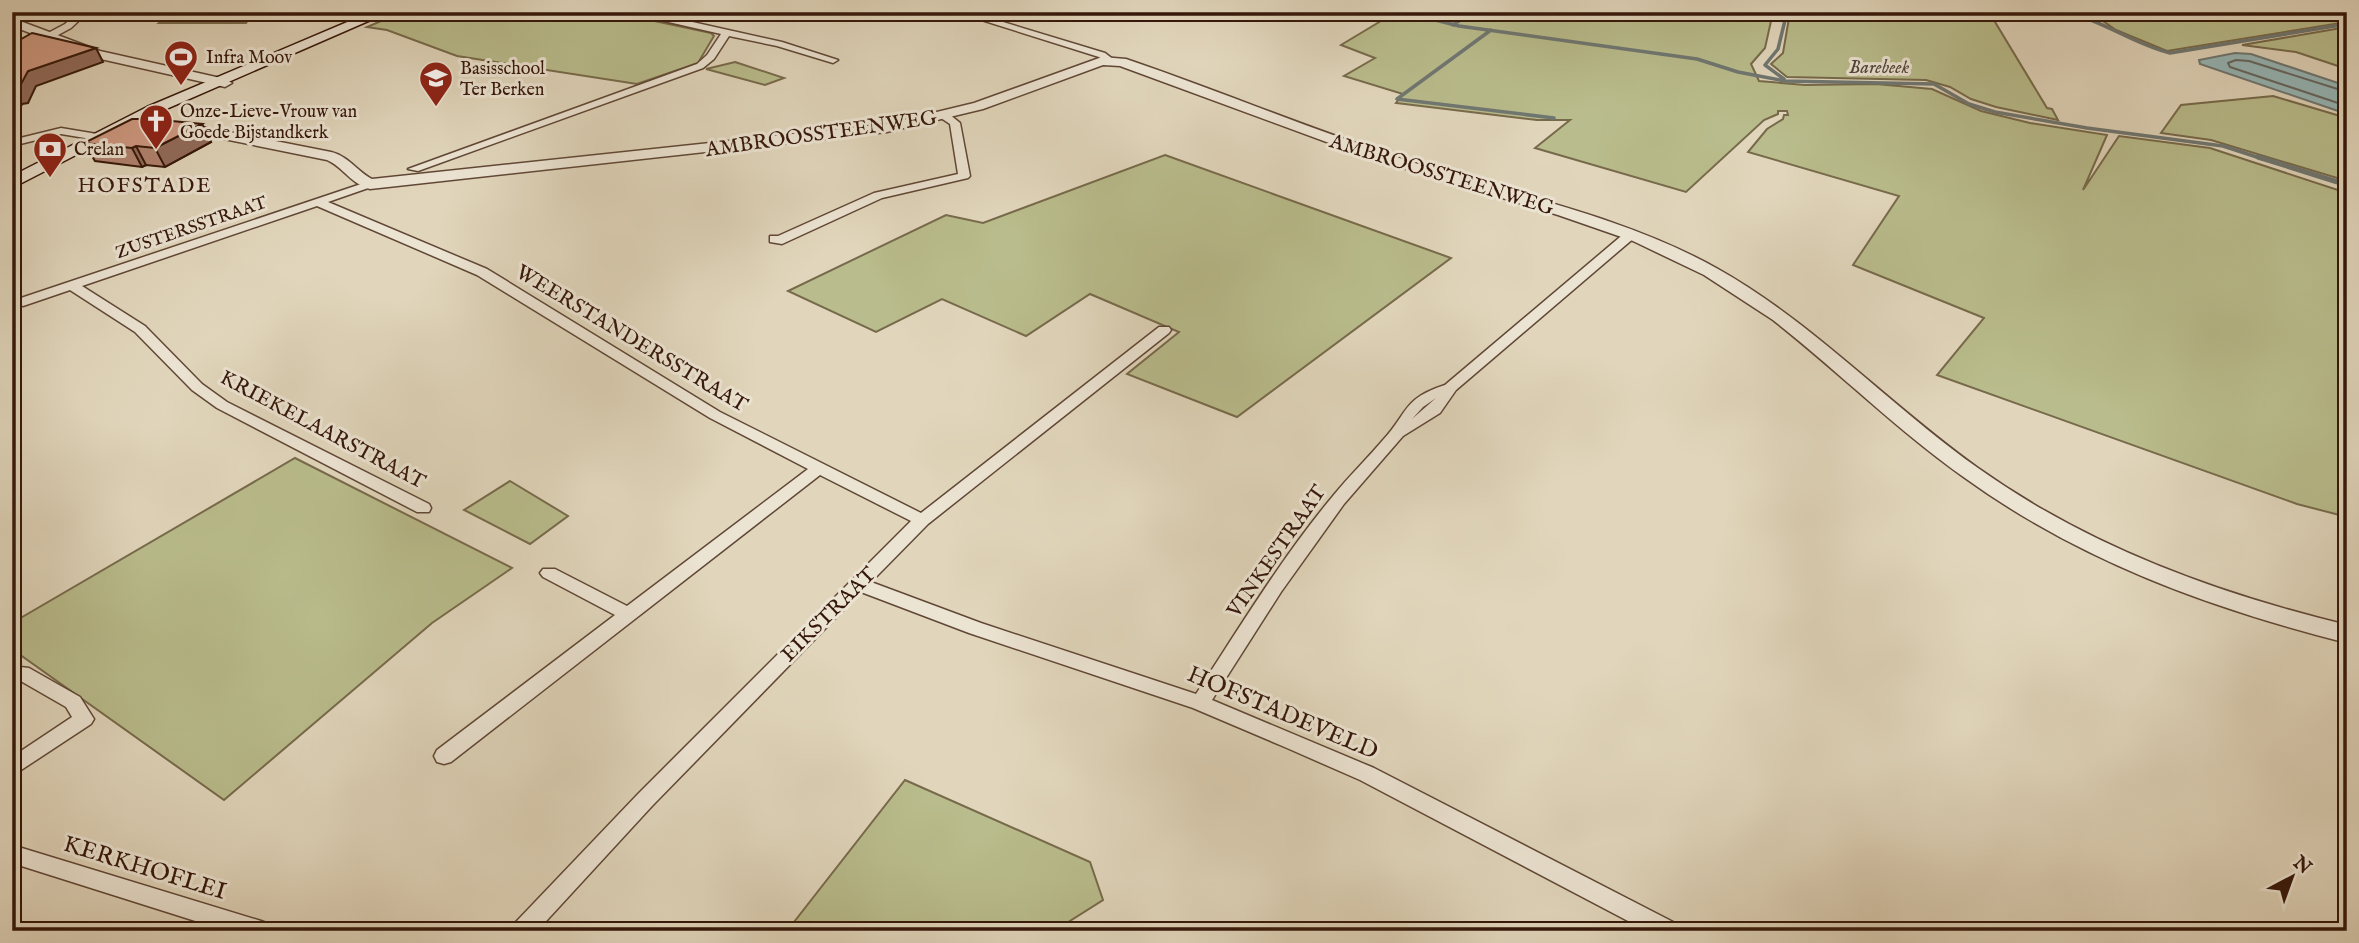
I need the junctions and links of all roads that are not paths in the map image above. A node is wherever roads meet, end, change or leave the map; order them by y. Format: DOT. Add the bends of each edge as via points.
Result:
graph roads {
  1 [pos="18,12"];
  2 [pos="84,12"];
  3 [pos="383,12"];
  4 [pos="659,12"];
  5 [pos="960,12"];
  6 [pos="12,15"];
  7 [pos="12,22"];
  8 [pos="726,33"];
  9 [pos="45,36"];
  10 [pos="331,36"];
  11 [pos="22,39"];
  12 [pos="33,44"];
  13 [pos="12,46"];
  14 [pos="12,57"];
  15 [pos="834,60"];
  16 [pos="1109,60"];
  17 [pos="222,83"];
  18 [pos="946,116"];
  19 [pos="130,122"];
  20 [pos="97,137"];
  21 [pos="12,143"];
  22 [pos="414,169"];
  23 [pos="446,176"];
  24 [pos="12,183"];
  25 [pos="370,184"];
  26 [pos="317,202"];
  27 [pos="1630,235"];
  28 [pos="774,239"];
  29 [pos="72,286"];
  30 [pos="23,302"];
  31 [pos="1164,330"];
  32 [pos="818,469"];
  33 [pos="423,508"];
  34 [pos="922,520"];
  35 [pos="549,573"];
  36 [pos="857,584"];
  37 [pos="628,614"];
  38 [pos="2347,634"];
  39 [pos="12,673"];
  40 [pos="1200,703"];
  41 [pos="444,756"];
  42 [pos="12,768"];
  43 [pos="12,854"];
  44 [pos="261,931"];
  45 [pos="522,931"];
  46 [pos="1670,931"];
  1 -- 6 [label="street"];
  2 -- 9 [label="street" via="73,25"];
  3 -- 10 [label="main road"];
  4 -- 8 [label="street" via="653,16"];
  5 -- 16 [label="street"];
  7 -- 9 [label="street"];
  8 -- 15 [label="street"];
  8 -- 22 [label="street" via="700,66"];
  9 -- 11 [label="street"];
  9 -- 12 [label="street"];
  9 -- 17 [label="street" via="96,54"];
  10 -- 17 [label="main road"];
  12 -- 13 [label="street"];
  12 -- 14 [label="street"];
  16 -- 18 [label="street, AMBROOSSTEENWEG"];
  16 -- 27 [label="street, AMBROOSSTEENWEG" via="1332,141"];
  17 -- 19 [label="main road"];
  18 -- 23 [label="street, AMBROOSSTEENWEG" via="852,133"];
  18 -- 28 [label="street" via="955,122 964,176 878,195"];
  19 -- 20 [label="main road"];
  19 -- 25 [label="street" via="331,156"];
  20 -- 21 [label="street" via="61,131"];
  20 -- 24 [label="main road"];
  22 -- 23 [label="street, AMBROOSSTEENWEG"];
  22 -- 25 [label="street"];
  23 -- 25 [label="street, AMBROOSSTEENWEG"];
  25 -- 26 [label="street, ZUSTERSSTRAAT"];
  26 -- 29 [label="street, ZUSTERSSTRAAT"];
  26 -- 32 [label="street, WEERSTANDERSSTRAAT" via="482,272 715,415"];
  27 -- 38 [label="street, AMBROOSSTEENWEG" via="1710,271 1755,299 1969,472 2038,516 2135,566 2217,598"];
  27 -- 40 [label="street, VINKESTRAAT" via="1450,388 1416,404 1275,587"];
  29 -- 30 [label="street, ZUSTERSSTRAAT"];
  29 -- 33 [label="street, KRIEKELAARSTRAAT" via="140,329 197,387 222,405"];
  31 -- 34 [label="street, EIKSTRAAT"];
  32 -- 34 [label="street, WEERSTANDERSSTRAAT"];
  32 -- 37 [label="street"];
  34 -- 36 [label="street, EIKSTRAAT"];
  35 -- 37 [label="street"];
  36 -- 40 [label="street, HOFSTADEVELD"];
  36 -- 45 [label="street, EIKSTRAAT"];
  37 -- 41 [label="street"];
  39 -- 42 [label="street" via="22,673 74,702 84,719"];
  40 -- 46 [label="street, HOFSTADEVELD" via="1367,774"];
  43 -- 44 [label="street, KERKHOFLEI"];
}
